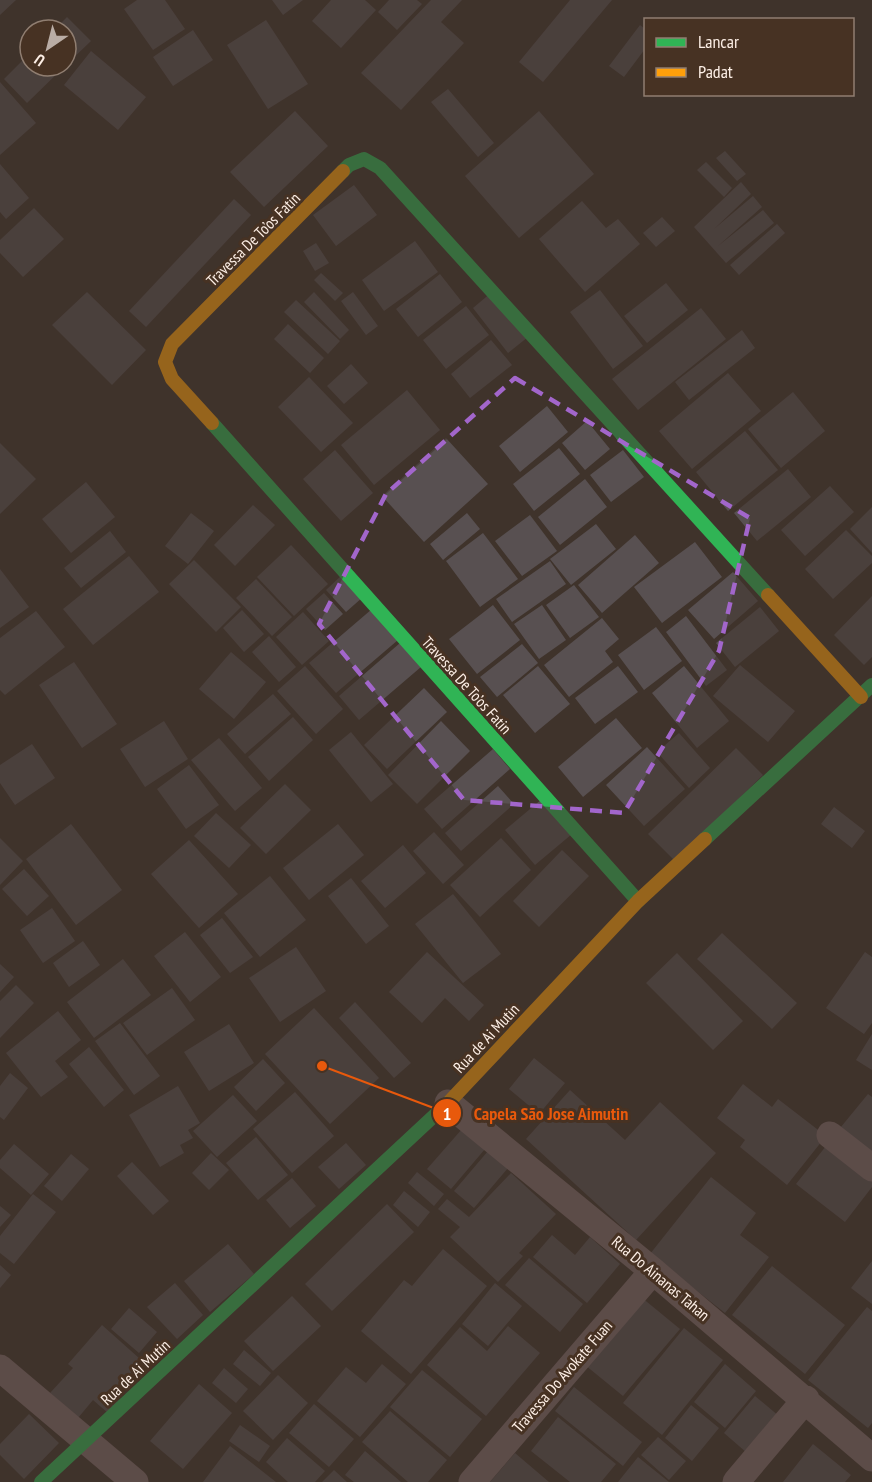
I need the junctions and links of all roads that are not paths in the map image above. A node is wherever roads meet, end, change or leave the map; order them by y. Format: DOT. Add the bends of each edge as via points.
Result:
graph roads {
  1 [pos="872,686"];
  2 [pos="861,697"];
  3 [pos="638,901"];
  4 [pos="448,1103"];
  5 [pos="830,1135"];
  6 [pos="872,1168"];
  7 [pos="653,1271"];
  8 [pos="0,1368"];
  9 [pos="806,1400"];
  10 [pos="85,1440"];
  11 [pos="872,1458"];
  12 [pos="41,1482"];
  13 [pos="135,1482"];
  14 [pos="472,1482"];
  15 [pos="736,1482"];
  1 -- 2 [label="street, Rua de Ai Mutin"];
  2 -- 3 [label="street, Rua de Ai Mutin"];
  2 -- 3 [label="street, Travessa De To’os Fatin" via="380,168 364,159 350,165 172,344 165,362 172,379"];
  3 -- 4 [label="street, Rua de Ai Mutin"];
  4 -- 7 [label="street, Rua Do Ainanas Tahan"];
  4 -- 10 [label="street, Rua de Ai Mutin"];
  5 -- 6 [label="street"];
  7 -- 9 [label="street, Rua Do Ainanas Tahan"];
  7 -- 14 [label="street, Travessa Do Avokate Fuan"];
  8 -- 10 [label="street"];
  9 -- 11 [label="street, Rua Do Ainanas Tahan"];
  9 -- 15 [label="street"];
  10 -- 12 [label="street, Rua de Ai Mutin"];
  10 -- 13 [label="street"];
}
